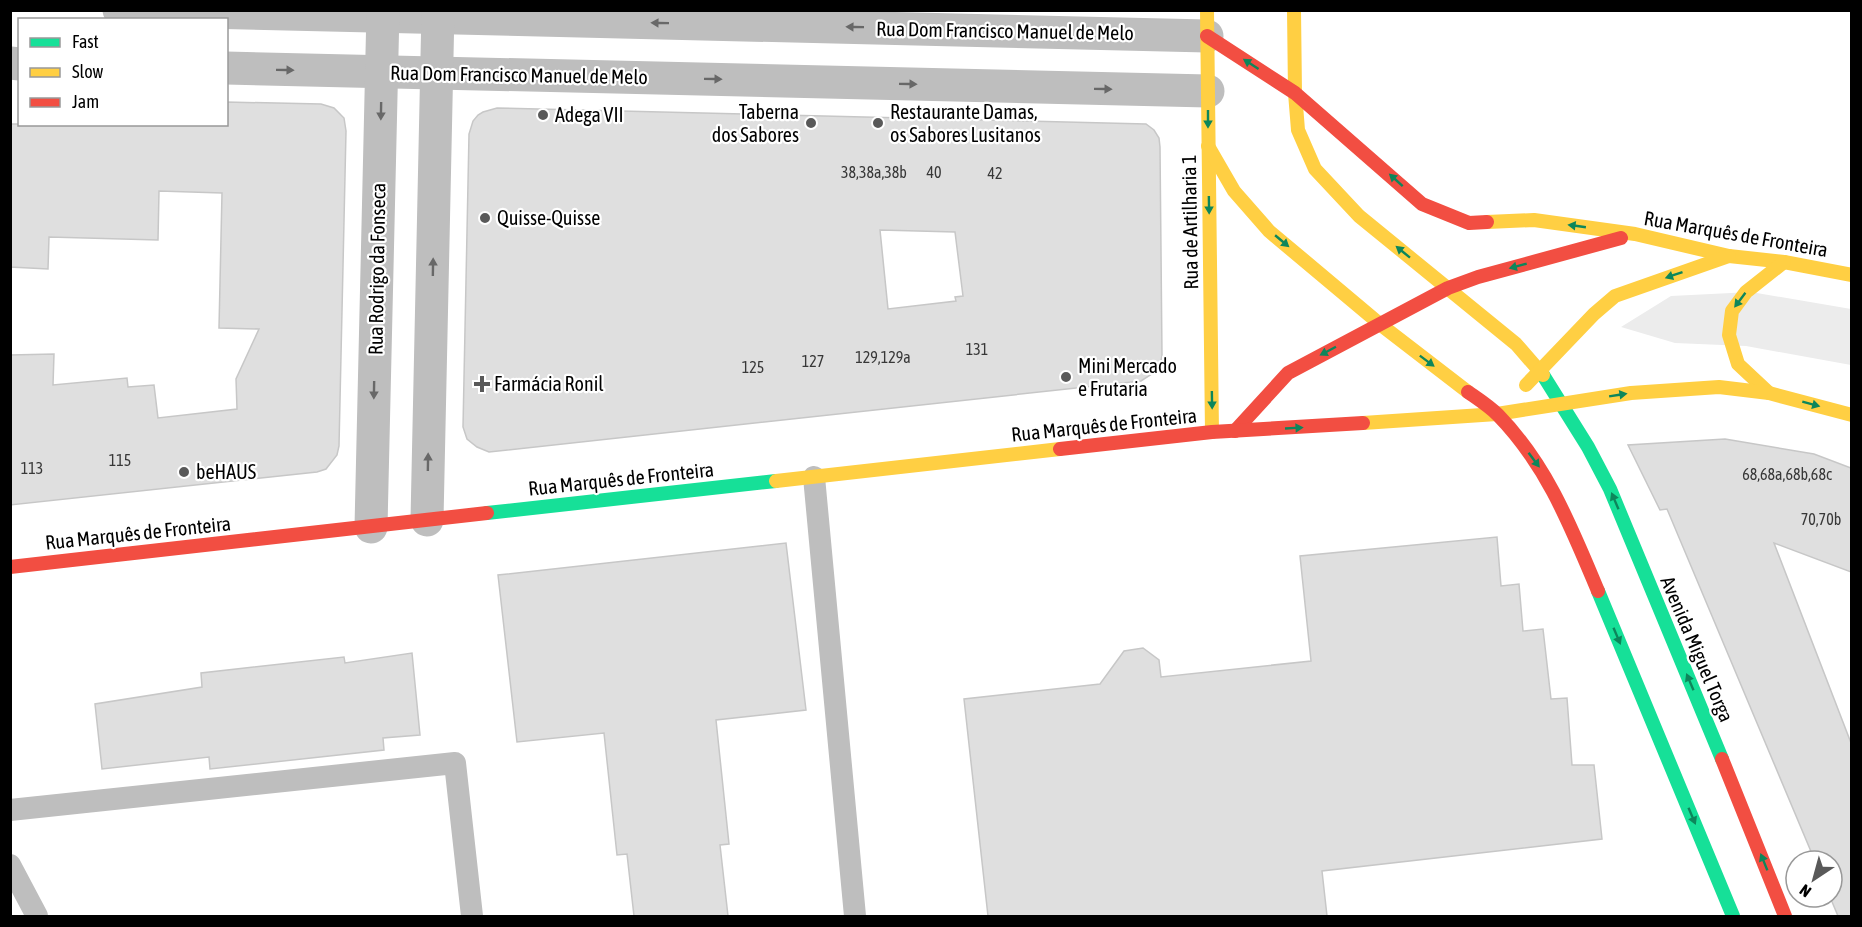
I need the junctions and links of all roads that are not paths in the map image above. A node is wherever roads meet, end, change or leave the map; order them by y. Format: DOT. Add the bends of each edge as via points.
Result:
graph roads {
  1 [pos="119,10"];
  2 [pos="1294,10"];
  3 [pos="383,14"];
  4 [pos="438,14"];
  5 [pos="1207,23"];
  6 [pos="228,68"];
  7 [pos="382,72"];
  8 [pos="437,73"];
  9 [pos="1208,91"];
  10 [pos="1295,93"];
  11 [pos="1208,146"];
  12 [pos="1635,234"];
  13 [pos="1729,256"];
  14 [pos="1784,262"];
  15 [pos="1851,275"];
  16 [pos="1448,288"];
  17 [pos="1381,325"];
  18 [pos="1540,371"];
  19 [pos="1768,393"];
  20 [pos="1561,404"];
  21 [pos="1497,414"];
  22 [pos="1851,415"];
  23 [pos="1235,431"];
  24 [pos="1212,432"];
  25 [pos="814,477"];
  26 [pos="427,520"];
  27 [pos="371,527"];
  28 [pos="10,567"];
  29 [pos="10,810"];
  30 [pos="10,865"];
  31 [pos="38,916"];
  32 [pos="472,916"];
  33 [pos="855,916"];
  34 [pos="1733,916"];
  35 [pos="1785,916"];
  1 -- 3 [label="street, Rua Dom Francisco Manuel de Melo"];
  2 -- 10 [label="main road"];
  3 -- 4 [label="street, Rua Dom Francisco Manuel de Melo"];
  3 -- 7 [label="street, Rua Rodrigo da Fonseca"];
  5 -- 4 [label="street, Rua Dom Francisco Manuel de Melo, one-way"];
  4 -- 8 [label="street"];
  5 -- 9 [label="main road, Rua de Artilharia 1"];
  10 -- 5 [label="main road, one-way"];
  6 -- 7 [label="street, Rua Dom Francisco Manuel de Melo, one-way"];
  7 -- 8 [label="street, Rua Dom Francisco Manuel de Melo"];
  7 -- 27 [label="street, Rua Rodrigo da Fonseca, one-way"];
  8 -- 9 [label="street, Rua Dom Francisco Manuel de Melo, one-way"];
  26 -- 8 [label="street, one-way"];
  9 -- 11 [label="main road, Rua de Artilharia 1, one-way"];
  12 -- 10 [label="main road, one-way" via="1534,220 1469,223 1422,204"];
  16 -- 10 [label="main road, one-way" via="1359,216 1315,169 1299,130"];
  11 -- 17 [label="main road, one-way" via="1234,191 1269,231"];
  11 -- 24 [label="main road, Rua de Artilharia 1, one-way"];
  12 -- 13 [label="main road, Rua Marquês de Fronteira"];
  12 -- 16 [label="main road, Rua Marquês de Fronteira, one-way"];
  13 -- 14 [label="main road, Rua Marquês de Fronteira"];
  13 -- 18 [label="main road, one-way" via="1615,296"];
  14 -- 15 [label="main road, Rua Marquês de Fronteira"];
  14 -- 19 [label="main road, one-way" via="1746,292 1732,311 1729,335 1738,364"];
  16 -- 17 [label="main road, Rua Marquês de Fronteira"];
  16 -- 18 [label="main road, Avenida Miguel Torga" via="1516,344"];
  17 -- 21 [label="main road, one-way"];
  17 -- 23 [label="main road, Rua Marquês de Fronteira, one-way" via="1288,373"];
  18 -- 20 [label="main road, Avenida Miguel Torga"];
  18 -- 21 [label="main road"];
  20 -- 19 [label="main road, Rua Marquês de Fronteira, one-way" via="1669,389 1719,387"];
  19 -- 22 [label="main road, Rua Marquês de Fronteira, one-way"];
  20 -- 21 [label="main road, Rua Marquês de Fronteira"];
  35 -- 20 [label="main road, Avenida Miguel Torga, one-way" via="1610,489"];
  23 -- 21 [label="main road, Rua Marquês de Fronteira, one-way"];
  21 -- 34 [label="main road, one-way" via="1538,464 1564,510"];
  23 -- 24 [label="main road, Rua Marquês de Fronteira"];
  24 -- 25 [label="main road, Rua Marquês de Fronteira"];
  25 -- 26 [label="main road, Rua Marquês de Fronteira"];
  25 -- 33 [label="lane"];
  26 -- 27 [label="main road, Rua Marquês de Fronteira"];
  27 -- 28 [label="main road, Rua Marquês de Fronteira"];
  29 -- 32 [label="lane" via="455,763"];
  30 -- 31 [label="lane"];
}
